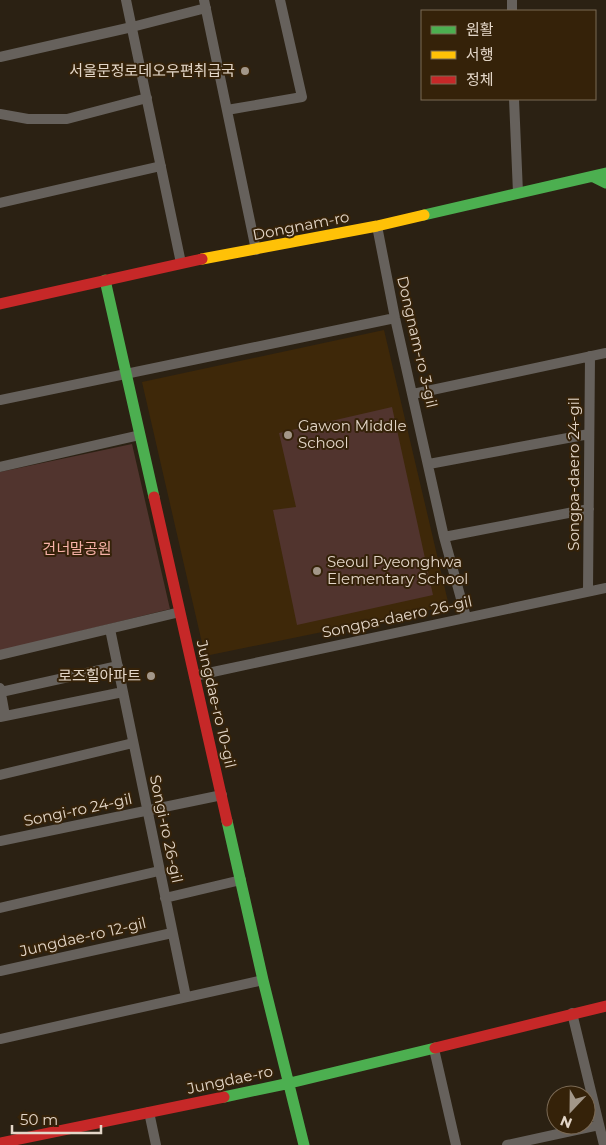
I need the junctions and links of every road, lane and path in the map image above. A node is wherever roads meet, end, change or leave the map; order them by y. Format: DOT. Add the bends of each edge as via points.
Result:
graph roads {
  1 [pos="126,0"];
  2 [pos="280,0"];
  3 [pos="205,4"];
  4 [pos="132,27"];
  5 [pos="0,57"];
  6 [pos="147,98"];
  7 [pos="514,100"];
  8 [pos="227,110"];
  9 [pos="0,114"];
  10 [pos="161,166"];
  11 [pos="606,174"];
  12 [pos="594,177"];
  13 [pos="606,183"];
  14 [pos="518,193"];
  15 [pos="0,203"];
  16 [pos="377,226"];
  17 [pos="256,250"];
  18 [pos="181,263"];
  19 [pos="105,280"];
  20 [pos="0,304"];
  21 [pos="395,318"];
  22 [pos="606,353"];
  23 [pos="590,356"];
  24 [pos="126,374"];
  25 [pos="413,394"];
  26 [pos="0,400"];
  27 [pos="589,434"];
  28 [pos="140,436"];
  29 [pos="429,464"];
  30 [pos="0,467"];
  31 [pos="589,509"];
  32 [pos="444,537"];
  33 [pos="606,588"];
  34 [pos="588,591"];
  35 [pos="180,612"];
  36 [pos="466,617"];
  37 [pos="110,629"];
  38 [pos="0,655"];
  39 [pos="118,666"];
  40 [pos="194,676"];
  41 [pos="0,690"];
  42 [pos="122,692"];
  43 [pos="3,716"];
  44 [pos="133,743"];
  45 [pos="0,775"];
  46 [pos="222,795"];
  47 [pos="147,811"];
  48 [pos="0,842"];
  49 [pos="159,871"];
  50 [pos="241,880"];
  51 [pos="165,898"];
  52 [pos="0,908"];
  53 [pos="172,933"];
  54 [pos="0,971"];
  55 [pos="263,980"];
  56 [pos="186,997"];
  57 [pos="606,1006"];
  58 [pos="572,1013"];
  59 [pos="0,1039"];
  60 [pos="434,1049"];
  61 [pos="290,1083"];
  62 [pos="149,1112"];
  63 [pos="599,1125"];
  64 [pos="0,1143"];
  65 [pos="156,1145"];
  66 [pos="304,1145"];
  67 [pos="456,1145"];
  68 [pos="507,1145"];
  69 [pos="604,1145"];
  1 -- 4 [label="street"];
  2 -- 8 [label="street" via="302,97"];
  3 -- 4 [label="street"];
  3 -- 8 [label="street"];
  4 -- 5 [label="street"];
  4 -- 6 [label="street"];
  6 -- 9 [label="street" via="67,119 28,119"];
  6 -- 10 [label="street"];
  7 -- 14 [label="street"];
  8 -- 17 [label="street"];
  10 -- 15 [label="street"];
  10 -- 18 [label="street"];
  11 -- 12 [label="main road, Dongnam-ro"];
  12 -- 13 [label="main road"];
  12 -- 14 [label="main road, Dongnam-ro"];
  14 -- 16 [label="main road, Dongnam-ro"];
  16 -- 17 [label="main road, Dongnam-ro"];
  16 -- 21 [label="street, Dongnam-ro 3-gil"];
  17 -- 18 [label="main road, Dongnam-ro"];
  18 -- 19 [label="main road, Dongnam-ro"];
  19 -- 20 [label="main road, Dongnam-ro"];
  19 -- 24 [label="main road, Jungdae-ro 10-gil"];
  21 -- 24 [label="street"];
  21 -- 25 [label="street, Dongnam-ro 3-gil"];
  22 -- 23 [label="street"];
  23 -- 25 [label="street"];
  23 -- 27 [label="street, Songpa-daero 24-gil"];
  24 -- 26 [label="street"];
  24 -- 28 [label="main road, Jungdae-ro 10-gil"];
  25 -- 29 [label="street, Dongnam-ro 3-gil"];
  27 -- 29 [label="street"];
  27 -- 31 [label="street, Songpa-daero 24-gil"];
  28 -- 30 [label="street"];
  28 -- 35 [label="main road, Jungdae-ro 10-gil"];
  29 -- 32 [label="street, Dongnam-ro 3-gil"];
  31 -- 32 [label="street"];
  31 -- 34 [label="street, Songpa-daero 24-gil"];
  32 -- 36 [label="street, Dongnam-ro 3-gil"];
  33 -- 34 [label="street, Songpa-daero 26-gil"];
  34 -- 36 [label="street, Songpa-daero 26-gil"];
  35 -- 37 [label="street"];
  35 -- 40 [label="main road, Jungdae-ro 10-gil"];
  36 -- 40 [label="street, Songpa-daero 26-gil"];
  37 -- 38 [label="street"];
  37 -- 39 [label="street, Songi-ro 26-gil"];
  39 -- 41 [label="street"];
  39 -- 42 [label="street, Songi-ro 26-gil"];
  40 -- 46 [label="main road, Jungdae-ro 10-gil"];
  41 -- 43 [label="street"];
  42 -- 43 [label="street"];
  42 -- 44 [label="street, Songi-ro 26-gil"];
  44 -- 45 [label="street"];
  44 -- 47 [label="street, Songi-ro 26-gil"];
  46 -- 47 [label="street, Songi-ro 24-gil"];
  46 -- 50 [label="main road, Jungdae-ro 10-gil"];
  47 -- 48 [label="street, Songi-ro 24-gil"];
  47 -- 49 [label="street, Songi-ro 26-gil"];
  49 -- 51 [label="street, Songi-ro 26-gil"];
  49 -- 52 [label="street"];
  50 -- 51 [label="street"];
  50 -- 55 [label="main road, Jungdae-ro 10-gil"];
  51 -- 53 [label="street, Songi-ro 26-gil"];
  53 -- 54 [label="street, Jungdae-ro 12-gil"];
  53 -- 56 [label="street, Songi-ro 26-gil"];
  55 -- 56 [label="street"];
  55 -- 61 [label="main road, Jungdae-ro 10-gil"];
  56 -- 59 [label="street"];
  57 -- 58 [label="main road, Jungdae-ro"];
  58 -- 60 [label="main road, Jungdae-ro"];
  58 -- 63 [label="street"];
  60 -- 61 [label="main road, Jungdae-ro"];
  60 -- 67 [label="street"];
  61 -- 62 [label="main road, Jungdae-ro"];
  61 -- 66 [label="main road, Jungdae-ro"];
  62 -- 64 [label="main road, Jungdae-ro"];
  62 -- 65 [label="street"];
  63 -- 68 [label="street"];
  63 -- 69 [label="street"];
}
